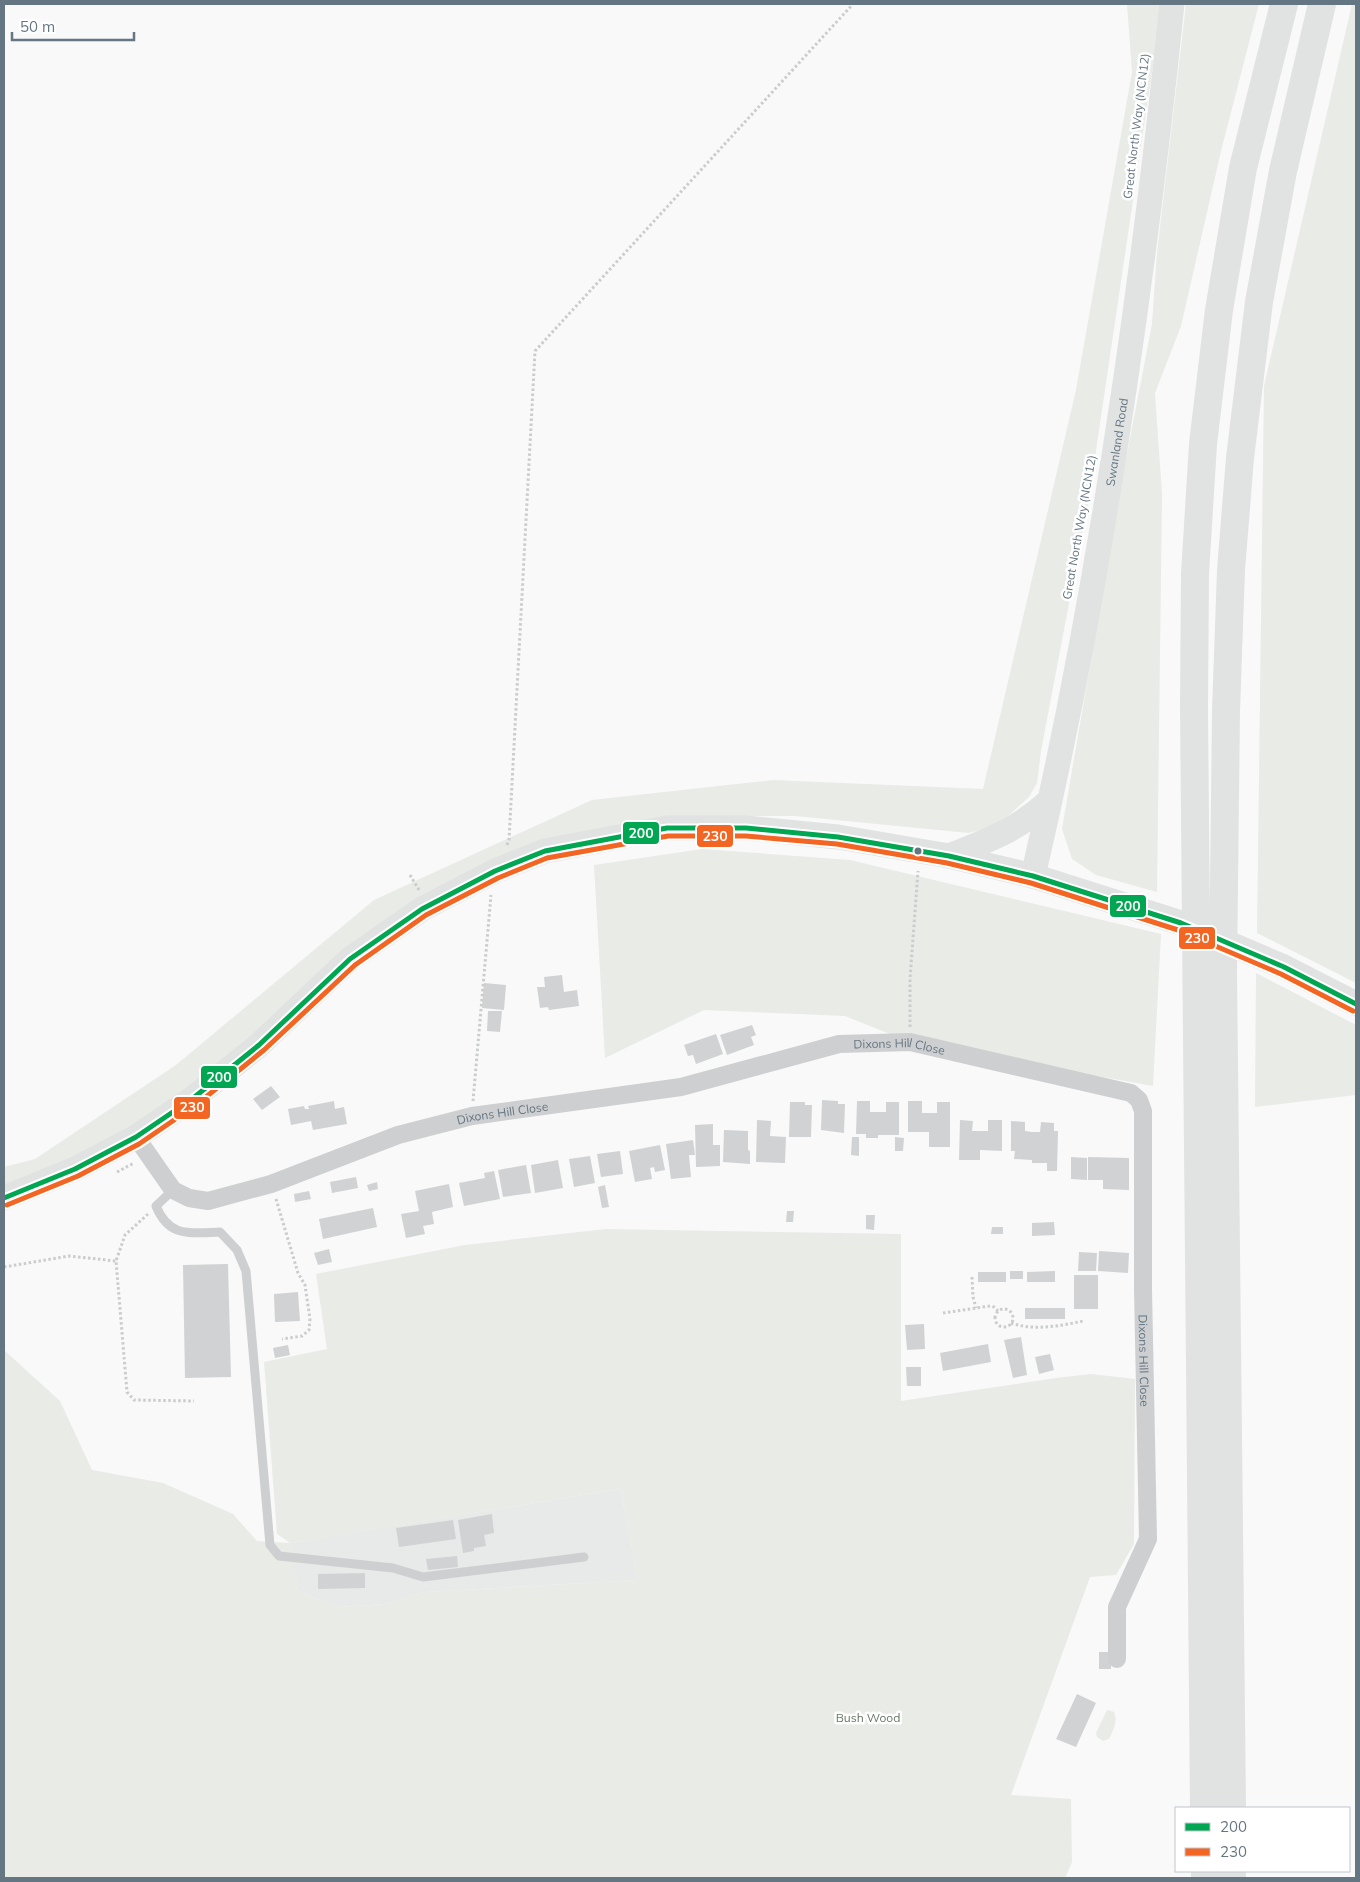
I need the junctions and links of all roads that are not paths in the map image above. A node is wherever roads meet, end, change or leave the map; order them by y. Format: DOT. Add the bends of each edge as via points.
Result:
graph roads {
  1 [pos="1172,4"];
  2 [pos="1284,4"];
  3 [pos="1321,7"];
  4 [pos="1049,801"];
  5 [pos="949,856"];
  6 [pos="1033,876"];
  7 [pos="1356,1004"];
  8 [pos="143,1145"];
  9 [pos="173,1190"];
  10 [pos="4,1198"];
  11 [pos="584,1557"];
  12 [pos="1117,1659"];
  13 [pos="1204,1807"];
  14 [pos="1232,1807"];
  1 -- 4 [label="street, Swanland Road" via="1129,361 1098,549"];
  2 -- 13 [label="highway" via="1243,168 1219,310 1203,444 1195,574"];
  3 -- 14 [label="highway" via="1282,171 1259,302 1240,458 1231,570 1223,982"];
  4 -- 5 [label="street" via="1007,832"];
  4 -- 6 [label="street, Swanland Road"];
  5 -- 6 [label="street"];
  5 -- 8 [label="street" via="838,837 746,828 667,828 544,851 494,871 422,909 350,959 259,1045 192,1099"];
  6 -- 7 [label="street" via="1181,923 1284,967"];
  8 -- 9 [label="street"];
  8 -- 10 [label="street"];
  9 -- 11 [label="lane" via="156,1206 160,1218 170,1228 193,1233 220,1232 237,1250 246,1272 270,1546 278,1556 393,1568 423,1578"];
  9 -- 12 [label="street, Dixons Hill Close" via="189,1198 208,1201 271,1184 398,1135 472,1116 681,1087 840,1044 910,1042 1131,1093 1139,1100 1143,1111 1148,1539 1117,1607"];
}
